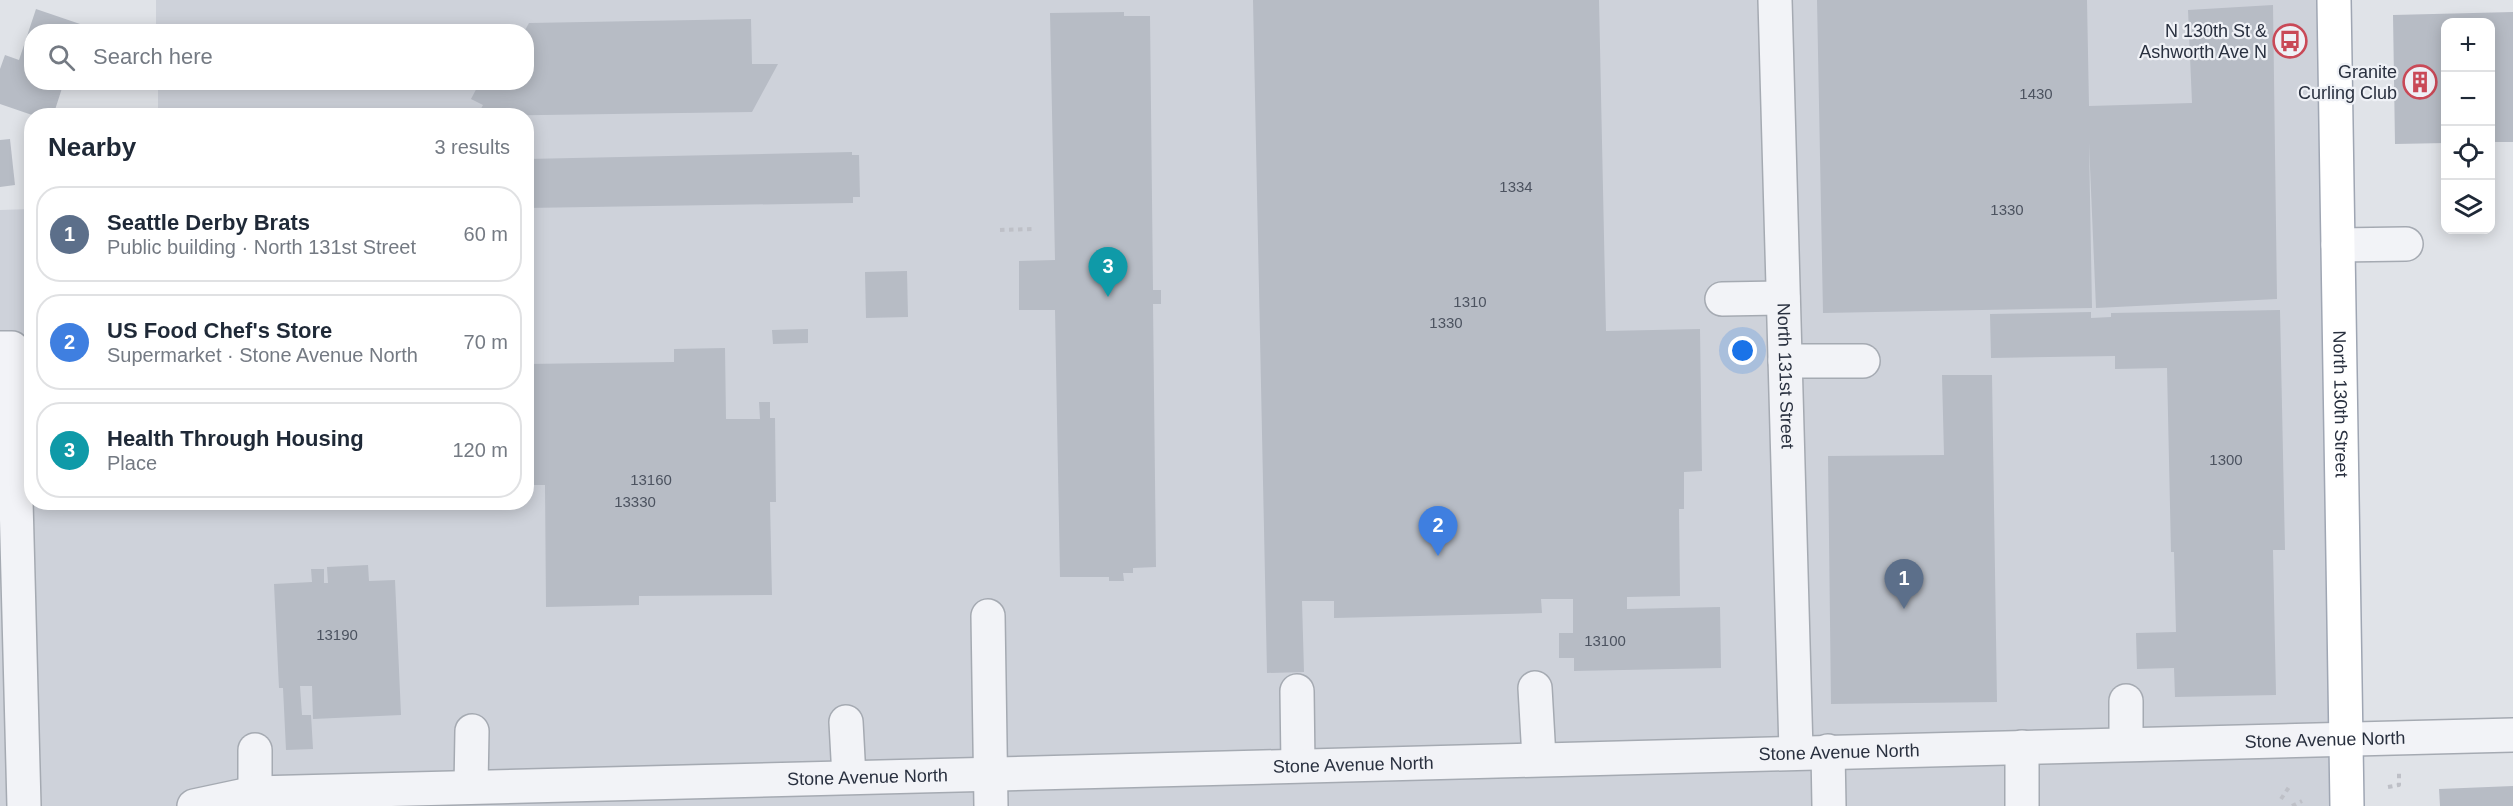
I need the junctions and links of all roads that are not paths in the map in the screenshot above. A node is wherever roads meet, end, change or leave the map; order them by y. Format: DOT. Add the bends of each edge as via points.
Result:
graph roads {
  1 [pos="1776,0"];
  2 [pos="2334,0"];
  3 [pos="2406,244"];
  4 [pos="2338,245"];
  5 [pos="1784,298"];
  6 [pos="1722,299"];
  7 [pos="0,348"];
  8 [pos="1785,361"];
  9 [pos="1863,361"];
  10 [pos="988,616"];
  11 [pos="1535,688"];
  12 [pos="1298,691"];
  13 [pos="2126,701"];
  14 [pos="846,722"];
  15 [pos="472,731"];
  16 [pos="2513,735"];
  17 [pos="2346,740"];
  18 [pos="2126,744"];
  19 [pos="2022,747"];
  20 [pos="255,750"];
  21 [pos="1812,751"];
  22 [pos="1539,758"];
  23 [pos="1298,765"];
  24 [pos="991,773"];
  25 [pos="849,777"];
  26 [pos="471,787"];
  27 [pos="255,793"];
  28 [pos="700,793"];
  29 [pos="194,805"];
  30 [pos="24,806"];
  31 [pos="991,806"];
  32 [pos="1829,806"];
  33 [pos="2022,806"];
  34 [pos="2347,806"];
  1 -- 5 [label="street, North 131st Street"];
  2 -- 4 [label="main road, North 130th Street"];
  3 -- 4 [label="street"];
  4 -- 17 [label="main road, North 130th Street"];
  5 -- 6 [label="street"];
  5 -- 8 [label="street, North 131st Street"];
  7 -- 30 [label="street" via="12,348"];
  8 -- 9 [label="street"];
  8 -- 21 [label="street, North 131st Street"];
  10 -- 24 [label="street"];
  11 -- 22 [label="street"];
  12 -- 23 [label="street"];
  13 -- 18 [label="street"];
  14 -- 25 [label="street"];
  15 -- 26 [label="street"];
  16 -- 17 [label="street, Stone Avenue North"];
  17 -- 18 [label="street, Stone Avenue North"];
  17 -- 34 [label="main road, North 130th Street"];
  18 -- 19 [label="street, Stone Avenue North"];
  19 -- 21 [label="street, Stone Avenue North"];
  19 -- 33 [label="street"];
  20 -- 27 [label="street"];
  21 -- 22 [label="street, Stone Avenue North"];
  21 -- 32 [label="street, North 131st Street"];
  22 -- 23 [label="street, Stone Avenue North"];
  23 -- 24 [label="street, Stone Avenue North"];
  24 -- 25 [label="street, Stone Avenue North"];
  24 -- 31 [label="street"];
  25 -- 28 [label="street, Stone Avenue North"];
  26 -- 27 [label="street, Stone Avenue North"];
  26 -- 28 [label="street, Stone Avenue North"];
  27 -- 29 [label="street, Stone Avenue North"];
}
